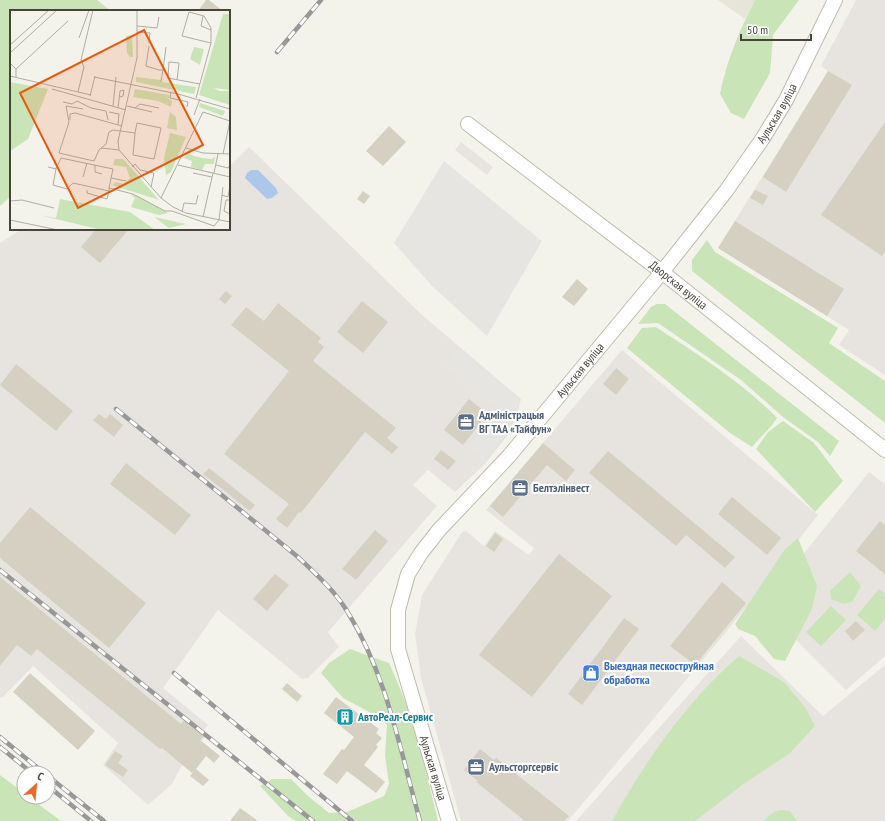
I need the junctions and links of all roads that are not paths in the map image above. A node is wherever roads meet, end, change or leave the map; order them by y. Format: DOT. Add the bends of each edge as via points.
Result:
graph roads {
  1 [pos="835,0"];
  2 [pos="468,124"];
  3 [pos="662,272"];
  4 [pos="885,450"];
  5 [pos="449,821"];
  1 -- 3 [label="street, Аульская вуліца" via="786,100 763,138 726,191"];
  2 -- 3 [label="street, Дворская вуліца"];
  3 -- 4 [label="street, Дворская вуліца"];
  3 -- 5 [label="street, Аульская вуліца" via="509,456 439,530 420,553 408,574 398,610 398,649"];
}
